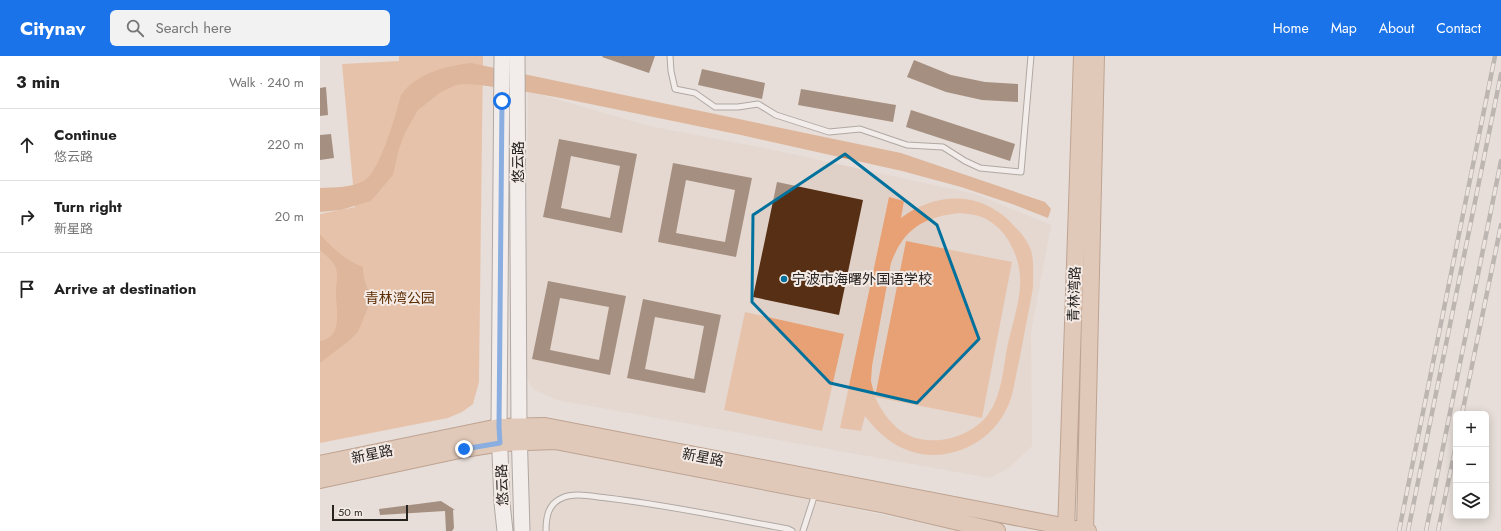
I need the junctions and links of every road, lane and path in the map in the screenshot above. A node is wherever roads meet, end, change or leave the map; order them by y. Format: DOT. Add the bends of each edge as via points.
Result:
graph roads {
  1 [pos="502,56"];
  2 [pos="670,56"];
  3 [pos="1031,56"];
  4 [pos="1082,56"];
  5 [pos="1096,56"];
  6 [pos="517,57"];
  7 [pos="499,427"];
  8 [pos="519,435"];
  9 [pos="500,443"];
  10 [pos="320,464"];
  11 [pos="320,480"];
  12 [pos="816,491"];
  13 [pos="1066,529"];
  14 [pos="505,531"];
  15 [pos="522,531"];
  16 [pos="546,531"];
  17 [pos="792,531"];
  18 [pos="803,531"];
  19 [pos="997,531"];
  20 [pos="1086,531"];
  1 -- 7 [label="street, 悠云路"];
  2 -- 3 [label="lane" via="675,89 694,93 715,107 758,104 776,115 829,132 860,129 907,145 943,147 980,168 1021,172"];
  4 -- 13 [label="main road, 青林湾路"];
  5 -- 20 [label="main road, 青林湾路"];
  6 -- 8 [label="street, 悠云路"];
  7 -- 8 [label="main road, 新星路"];
  7 -- 9 [label="street, 悠云路"];
  7 -- 10 [label="main road, 新星路"];
  8 -- 9 [label="main road, 新星路"];
  8 -- 12 [label="main road, 新星路"];
  8 -- 13 [label="main road, 新星路" via="545,426"];
  8 -- 15 [label="street, 悠云路"];
  9 -- 11 [label="main road, 新星路"];
  9 -- 14 [label="street, 悠云路"];
  12 -- 18 [label="lane"];
  12 -- 19 [label="main road, 新星路"];
  13 -- 20 [label="main road, 新星路"];
  16 -- 17 [label="lane" via="546,516 551,505 562,498 580,496 643,502"];
}
